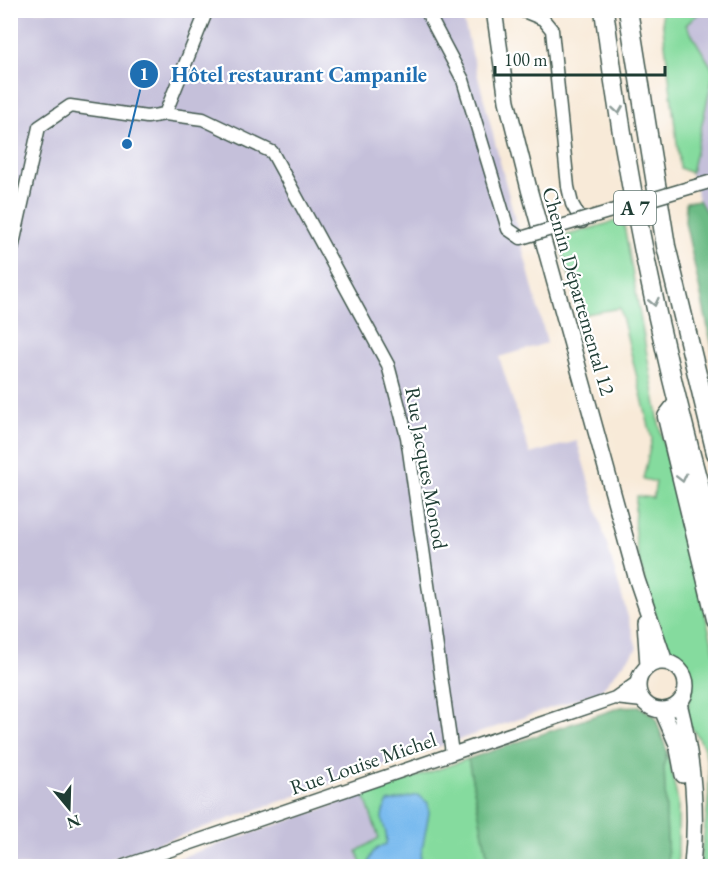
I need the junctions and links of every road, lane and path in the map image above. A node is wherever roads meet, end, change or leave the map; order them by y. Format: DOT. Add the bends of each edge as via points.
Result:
graph roads {
  1 [pos="207,10"];
  2 [pos="426,10"];
  3 [pos="494,10"];
  4 [pos="521,10"];
  5 [pos="604,10"];
  6 [pos="628,10"];
  7 [pos="165,114"];
  8 [pos="716,180"];
  9 [pos="582,222"];
  10 [pos="666,246"];
  11 [pos="10,258"];
  12 [pos="677,404"];
  13 [pos="716,406"];
  14 [pos="716,453"];
  15 [pos="716,547"];
  16 [pos="638,580"];
  17 [pos="716,619"];
  18 [pos="665,662"];
  19 [pos="648,666"];
  20 [pos="639,682"];
  21 [pos="615,698"];
  22 [pos="643,700"];
  23 [pos="679,703"];
  24 [pos="662,710"];
  25 [pos="452,753"];
  26 [pos="124,867"];
  27 [pos="691,867"];
  1 -- 7 [label="street"];
  2 -- 9 [label="street, bridge" via="464,80 508,229 521,238"];
  3 -- 16 [label="main road, Chemin Départemental 12" via="507,101 529,189"];
  4 -- 9 [label="street" via="543,19 552,30 568,187"];
  5 -- 12 [label="highway, A 7, one-way" via="634,205"];
  6 -- 10 [label="highway, A 7"];
  7 -- 11 [label="street, Rue Jacques Monod" via="147,117 70,106 39,127"];
  7 -- 25 [label="street, Rue Jacques Monod" via="203,119 272,152 388,365 406,437"];
  8 -- 9 [label="street, bridge"];
  10 -- 13 [label="highway"];
  10 -- 14 [label="highway, A 7"];
  12 -- 15 [label="highway, A 7"];
  12 -- 17 [label="highway, one-way" via="667,417"];
  16 -- 18 [label="main road"];
  16 -- 19 [label="main road"];
  18 -- 19 [label="main road"];
  18 -- 23 [label="main road" via="675,666 686,684"];
  19 -- 20 [label="main road"];
  20 -- 21 [label="street, Rue Louise Michel"];
  20 -- 22 [label="main road"];
  21 -- 22 [label="street, Rue Louise Michel"];
  21 -- 25 [label="street, Rue Louise Michel"];
  22 -- 24 [label="main road"];
  23 -- 24 [label="main road"];
  23 -- 27 [label="main road" via="696,799"];
  24 -- 27 [label="main road" via="681,759"];
  25 -- 26 [label="street, Rue Louise Michel"];
}
